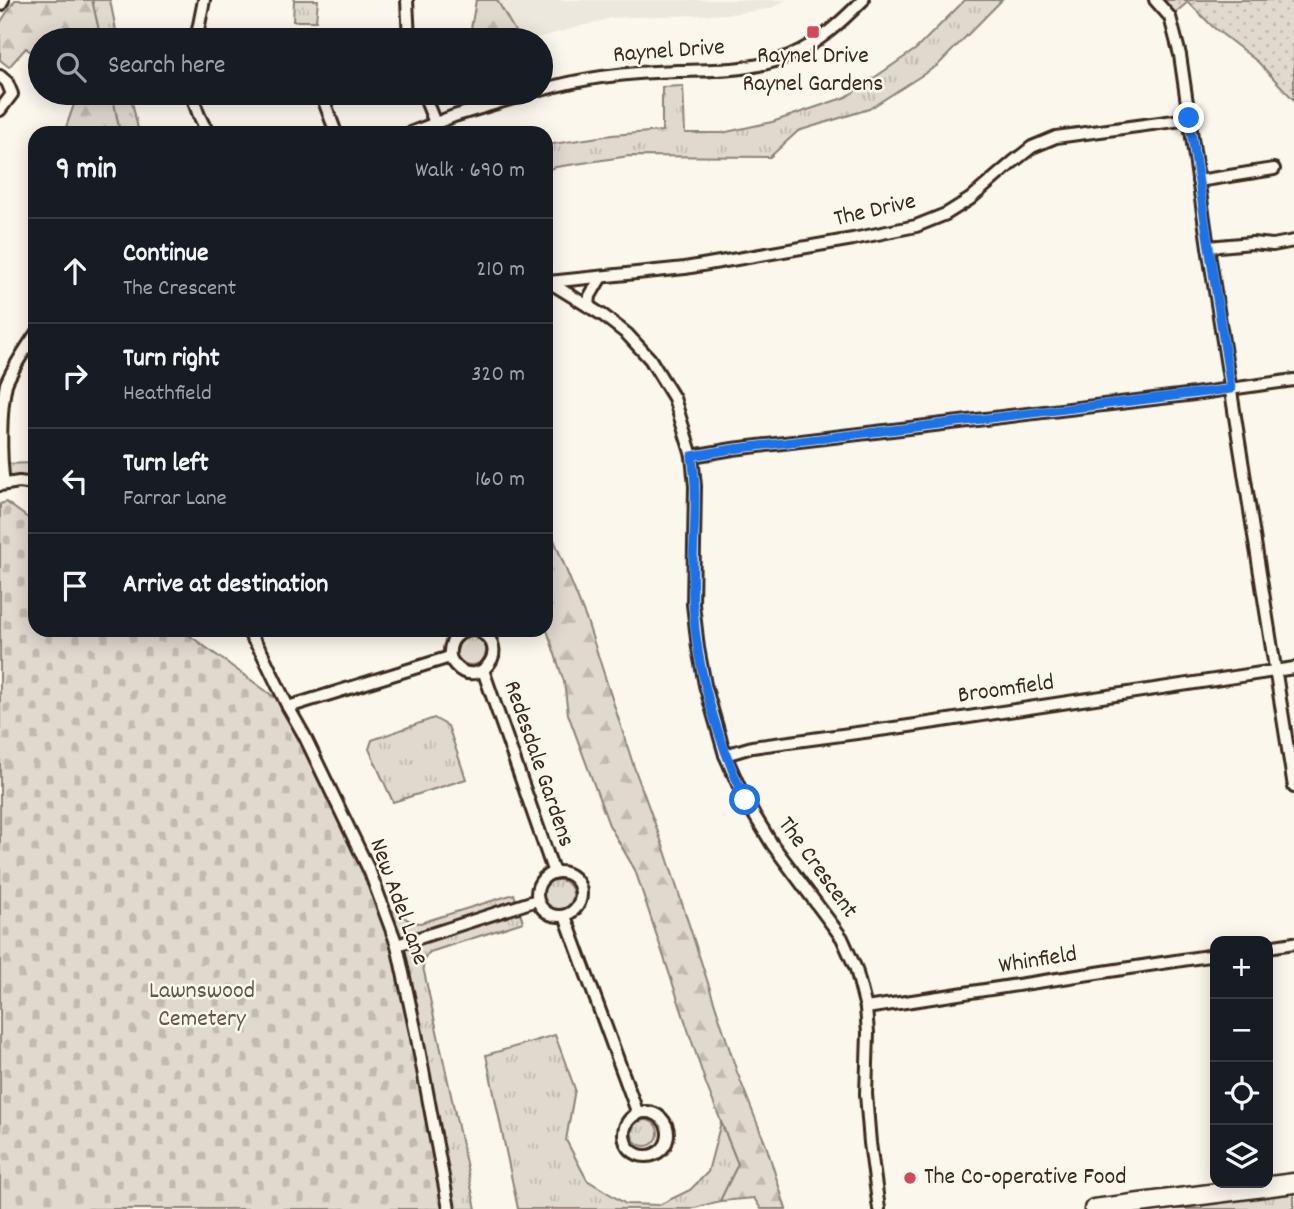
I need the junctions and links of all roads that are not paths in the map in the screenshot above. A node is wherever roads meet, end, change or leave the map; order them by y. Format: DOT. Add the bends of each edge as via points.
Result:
graph roads {
  1 [pos="204,0"];
  2 [pos="407,0"];
  3 [pos="863,0"];
  4 [pos="1155,0"];
  5 [pos="198,28"];
  6 [pos="407,28"];
  7 [pos="0,76"];
  8 [pos="553,87"];
  9 [pos="195,105"];
  10 [pos="326,105"];
  11 [pos="428,105"];
  12 [pos="492,105"];
  13 [pos="0,110"];
  14 [pos="1189,118"];
  15 [pos="435,123"];
  16 [pos="204,126"];
  17 [pos="333,126"];
  18 [pos="428,126"];
  19 [pos="1275,169"];
  20 [pos="1198,181"];
  21 [pos="1294,241"];
  22 [pos="1208,247"];
  23 [pos="601,277"];
  24 [pos="553,282"];
  25 [pos="553,285"];
  26 [pos="589,306"];
  27 [pos="28,344"];
  28 [pos="3,378"];
  29 [pos="1294,380"];
  30 [pos="1231,389"];
  31 [pos="692,456"];
  32 [pos="28,483"];
  33 [pos="2,485"];
  34 [pos="252,637"];
  35 [pos="456,637"];
  36 [pos="488,637"];
  37 [pos="450,657"];
  38 [pos="1294,668"];
  39 [pos="483,670"];
  40 [pos="1277,671"];
  41 [pos="288,707"];
  42 [pos="725,755"];
  43 [pos="1294,787"];
  44 [pos="554,873"];
  45 [pos="537,900"];
  46 [pos="565,916"];
  47 [pos="1294,943"];
  48 [pos="397,945"];
  49 [pos="1273,946"];
  50 [pos="1210,956"];
  51 [pos="866,1008"];
  52 [pos="638,1114"];
  53 [pos="1294,1183"];
  54 [pos="449,1209"];
  55 [pos="879,1209"];
  56 [pos="1094,1209"];
  1 -- 5 [label="street"];
  2 -- 6 [label="street"];
  3 -- 8 [label="street, Raynel Drive" via="808,47 768,64 623,75"];
  4 -- 14 [label="street" via="1170,18"];
  7 -- 13 [label="street" via="12,94"];
  9 -- 16 [label="street"];
  10 -- 17 [label="street"];
  11 -- 15 [label="street"];
  12 -- 15 [label="street"];
  14 -- 20 [label="street"];
  14 -- 23 [label="street, The Drive" via="1056,137 1032,147 962,204 916,226 685,268"];
  15 -- 18 [label="street"];
  19 -- 20 [label="street"];
  20 -- 22 [label="street"];
  21 -- 22 [label="street"];
  22 -- 30 [label="street"];
  23 -- 24 [label="street, The Drive"];
  23 -- 26 [label="street"];
  25 -- 26 [label="street, The Crescent"];
  26 -- 31 [label="street, The Crescent" via="627,334 650,359 674,398"];
  27 -- 28 [label="street"];
  28 -- 33 [label="street"];
  29 -- 30 [label="street"];
  30 -- 31 [label="street"];
  30 -- 40 [label="street"];
  31 -- 42 [label="street, The Crescent" via="693,604 705,685"];
  32 -- 33 [label="street"];
  34 -- 41 [label="street, New Adel Lane"];
  35 -- 37 [label="street"];
  36 -- 39 [label="street, Redesdale Gardens" via="494,654"];
  37 -- 39 [label="street, Redesdale Gardens" via="460,670"];
  37 -- 41 [label="street"];
  38 -- 40 [label="street, Broomfield"];
  39 -- 44 [label="street, Redesdale Gardens"];
  40 -- 42 [label="street, Broomfield" via="752,747"];
  40 -- 43 [label="street"];
  41 -- 48 [label="street, New Adel Lane" via="370,872"];
  42 -- 51 [label="street, The Crescent" via="772,844 842,938"];
  44 -- 45 [label="street, Redesdale Gardens" via="542,879"];
  44 -- 46 [label="street, Redesdale Gardens" via="570,875 581,892 578,906"];
  45 -- 46 [label="street" via="550,915"];
  45 -- 48 [label="street"];
  46 -- 52 [label="street"];
  47 -- 49 [label="street"];
  48 -- 54 [label="street, New Adel Lane"];
  50 -- 51 [label="street, Whinfield"];
  51 -- 55 [label="street, The Crescent" via="866,1094"];
  52 -- 52 [label="street" via="653,1113 667,1133 661,1150 650,1156 639,1155 626,1143 625,1127"];
  53 -- 56 [label="highway"];
}
